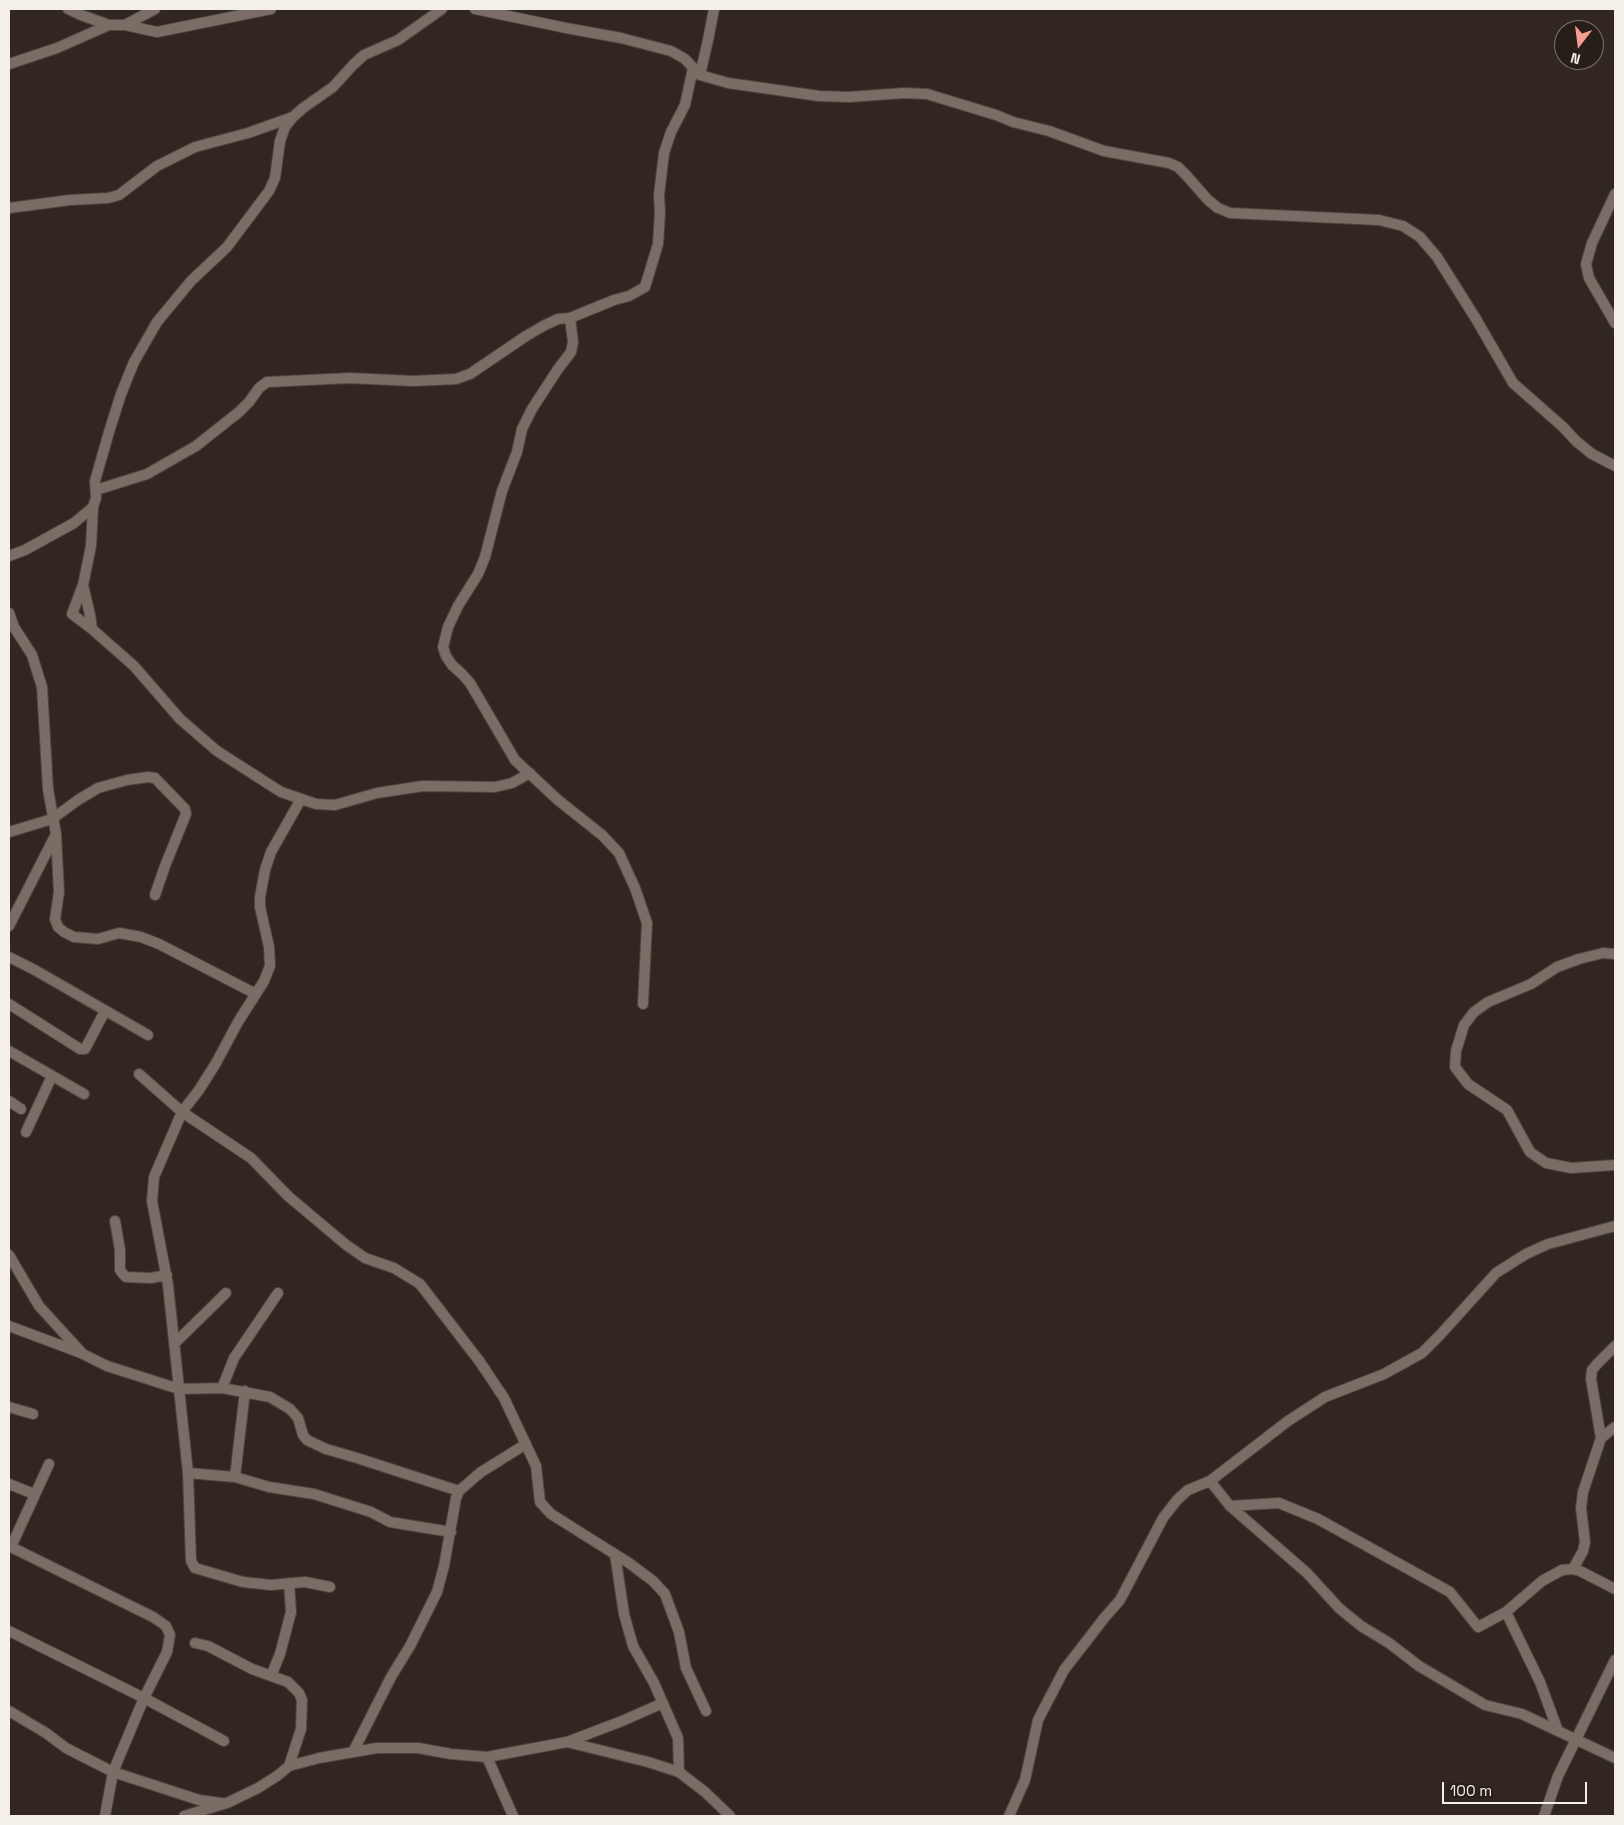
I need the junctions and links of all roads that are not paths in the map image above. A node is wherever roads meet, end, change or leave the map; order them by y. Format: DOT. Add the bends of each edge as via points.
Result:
graph roads {
  1 [pos="68,9"];
  2 [pos="155,9"];
  3 [pos="271,9"];
  4 [pos="442,9"];
  5 [pos="475,9"];
  6 [pos="714,9"];
  7 [pos="109,25"];
  8 [pos="125,25"];
  9 [pos="9,64"];
  10 [pos="696,71"];
  11 [pos="293,117"];
  12 [pos="1615,194"];
  13 [pos="9,208"];
  14 [pos="570,318"];
  15 [pos="1615,323"];
  16 [pos="1615,466"];
  17 [pos="96,490"];
  18 [pos="93,506"];
  19 [pos="9,556"];
  20 [pos="83,585"];
  21 [pos="9,613"];
  22 [pos="92,629"];
  23 [pos="530,774"];
  24 [pos="301,799"];
  25 [pos="52,819"];
  26 [pos="9,832"];
  27 [pos="56,834"];
  28 [pos="155,895"];
  29 [pos="9,926"];
  30 [pos="1615,954"];
  31 [pos="9,957"];
  32 [pos="256,994"];
  33 [pos="9,1004"];
  34 [pos="643,1004"];
  35 [pos="105,1011"];
  36 [pos="148,1035"];
  37 [pos="9,1051"];
  38 [pos="139,1074"];
  39 [pos="52,1076"];
  40 [pos="84,1094"];
  41 [pos="9,1101"];
  42 [pos="21,1109"];
  43 [pos="182,1112"];
  44 [pos="26,1132"];
  45 [pos="1615,1165"];
  46 [pos="115,1221"];
  47 [pos="1615,1226"];
  48 [pos="9,1255"];
  49 [pos="167,1275"];
  50 [pos="278,1292"];
  51 [pos="226,1293"];
  52 [pos="9,1326"];
  53 [pos="174,1344"];
  54 [pos="1615,1346"];
  55 [pos="81,1353"];
  56 [pos="222,1388"];
  57 [pos="179,1389"];
  58 [pos="245,1391"];
  59 [pos="9,1407"];
  60 [pos="33,1414"];
  61 [pos="1615,1426"];
  62 [pos="1601,1438"];
  63 [pos="526,1444"];
  64 [pos="49,1464"];
  65 [pos="188,1473"];
  66 [pos="235,1477"];
  67 [pos="1210,1480"];
  68 [pos="9,1484"];
  69 [pos="459,1491"];
  70 [pos="34,1494"];
  71 [pos="1230,1506"];
  72 [pos="451,1532"];
  73 [pos="10,1547"];
  74 [pos="614,1554"];
  75 [pos="1573,1569"];
  76 [pos="289,1583"];
  77 [pos="330,1587"];
  78 [pos="1615,1589"];
  79 [pos="1506,1612"];
  80 [pos="9,1631"];
  81 [pos="195,1643"];
  82 [pos="1615,1660"];
  83 [pos="271,1676"];
  84 [pos="144,1698"];
  85 [pos="663,1703"];
  86 [pos="9,1711"];
  87 [pos="706,1711"];
  88 [pos="1558,1731"];
  89 [pos="1575,1739"];
  90 [pos="224,1741"];
  91 [pos="567,1742"];
  92 [pos="353,1752"];
  93 [pos="487,1757"];
  94 [pos="1615,1758"];
  95 [pos="288,1766"];
  96 [pos="113,1772"];
  97 [pos="679,1772"];
  98 [pos="227,1803"];
  99 [pos="202,1813"];
  100 [pos="105,1816"];
  101 [pos="184,1816"];
  102 [pos="513,1816"];
  103 [pos="730,1816"];
  104 [pos="1009,1816"];
  105 [pos="1544,1816"];
  1 -- 7 [label="street"];
  2 -- 8 [label="street"];
  3 -- 8 [label="street" via="157,32"];
  4 -- 11 [label="street" via="398,40 364,55 333,87"];
  5 -- 10 [label="street" via="671,51"];
  6 -- 10 [label="street" via="708,40"];
  7 -- 8 [label="street"];
  7 -- 9 [label="street"];
  10 -- 14 [label="street" via="664,153 658,244 645,287"];
  10 -- 16 [label="street" via="728,83 819,96 927,94 1104,151 1168,163 1178,167 1208,200 1230,213 1379,220 1403,226 1420,237 1437,257 1513,383 1577,442"];
  11 -- 13 [label="street" via="195,148 157,166 119,195"];
  11 -- 17 [label="street" via="280,141 275,178 269,191 227,247 191,281 157,322 134,362 111,424 95,481"];
  12 -- 15 [label="street" via="1586,264 1589,278"];
  14 -- 17 [label="street" via="558,319 526,336 470,374 456,379 267,382 239,412 196,446 147,474"];
  14 -- 23 [label="street" via="571,352 522,429 485,557 448,627 443,647 452,665 470,684 516,760"];
  17 -- 18 [label="street"];
  18 -- 19 [label="street" via="74,523"];
  18 -- 20 [label="street" via="91,546"];
  20 -- 22 [label="street"];
  20 -- 22 [label="street" via="72,614"];
  21 -- 25 [label="street" via="32,655 42,687"];
  22 -- 24 [label="street" via="134,666 180,719 217,751 281,792"];
  23 -- 24 [label="street" via="495,787 423,786 377,793 335,805"];
  23 -- 34 [label="street" via="602,834 619,853 647,922"];
  24 -- 32 [label="street" via="271,852 265,870 260,907 270,966"];
  25 -- 26 [label="street"];
  25 -- 27 [label="street"];
  25 -- 28 [label="street" via="98,788 127,780 156,778 186,814"];
  27 -- 29 [label="street"];
  27 -- 32 [label="street" via="59,892 55,919 64,932 98,939 120,933 141,937"];
  30 -- 45 [label="street" via="1603,953 1556,967 1531,984 1488,1002 1464,1025 1456,1051 1456,1067 1468,1084 1507,1110 1530,1152 1546,1163 1571,1168"];
  31 -- 35 [label="street"];
  32 -- 43 [label="street" via="216,1064"];
  33 -- 35 [label="street" via="80,1049 85,1049"];
  35 -- 36 [label="street"];
  37 -- 39 [label="street"];
  38 -- 43 [label="street"];
  39 -- 40 [label="street"];
  39 -- 44 [label="street"];
  41 -- 42 [label="street"];
  43 -- 49 [label="street" via="152,1188"];
  43 -- 63 [label="street" via="251,1158 288,1196 345,1244 365,1258 394,1268 420,1284 504,1398"];
  46 -- 49 [label="street" via="123,1274 126,1277 151,1278"];
  47 -- 67 [label="street" via="1548,1244 1526,1254 1496,1273 1422,1353 1384,1374 1325,1397"];
  48 -- 55 [label="street" via="39,1306"];
  49 -- 53 [label="street"];
  50 -- 56 [label="street" via="234,1358"];
  51 -- 53 [label="street"];
  52 -- 55 [label="street"];
  53 -- 57 [label="street"];
  54 -- 62 [label="street" via="1592,1370"];
  55 -- 57 [label="street" via="107,1366"];
  56 -- 57 [label="street"];
  56 -- 58 [label="street"];
  57 -- 65 [label="street"];
  58 -- 66 [label="street"];
  58 -- 69 [label="street" via="270,1397 290,1409 298,1418 302,1435 326,1449"];
  59 -- 60 [label="street"];
  61 -- 62 [label="street"];
  62 -- 75 [label="street" via="1582,1500 1583,1551"];
  63 -- 69 [label="street" via="481,1472"];
  63 -- 74 [label="street" via="536,1466 540,1502 551,1514"];
  64 -- 70 [label="street"];
  65 -- 66 [label="street"];
  65 -- 76 [label="street" via="191,1561 195,1568 243,1582"];
  66 -- 72 [label="street" via="269,1487 314,1494 371,1512 390,1522"];
  67 -- 71 [label="street"];
  67 -- 104 [label="street" via="1188,1490 1163,1518 1120,1600 1064,1670 1038,1720 1025,1780"];
  68 -- 70 [label="street"];
  69 -- 72 [label="street"];
  70 -- 73 [label="street"];
  71 -- 79 [label="street" via="1279,1503 1318,1519 1450,1592 1478,1627"];
  71 -- 88 [label="street" via="1307,1573 1351,1618 1419,1666 1485,1705 1522,1714"];
  72 -- 92 [label="street" via="436,1592"];
  73 -- 84 [label="street" via="138,1609 166,1626 170,1635 167,1652"];
  74 -- 85 [label="street" via="633,1646"];
  74 -- 87 [label="street" via="665,1594 686,1668"];
  75 -- 78 [label="street"];
  75 -- 79 [label="street" via="1562,1570 1542,1581"];
  76 -- 77 [label="street" via="305,1582"];
  76 -- 83 [label="street" via="292,1612"];
  79 -- 88 [label="street" via="1540,1682"];
  80 -- 84 [label="street"];
  81 -- 83 [label="street"];
  82 -- 89 [label="street"];
  83 -- 95 [label="street" via="288,1682 302,1700 301,1729"];
  84 -- 90 [label="street"];
  84 -- 96 [label="street"];
  85 -- 91 [label="street"];
  85 -- 97 [label="street" via="678,1738"];
  86 -- 96 [label="street" via="66,1748"];
  88 -- 89 [label="street"];
  89 -- 94 [label="street"];
  89 -- 105 [label="street"];
  91 -- 93 [label="street"];
  91 -- 97 [label="street"];
  92 -- 93 [label="street" via="377,1748 418,1748"];
  92 -- 95 [label="street"];
  93 -- 102 [label="street"];
  95 -- 98 [label="street" via="258,1788"];
  96 -- 98 [label="street" via="199,1800"];
  96 -- 100 [label="street"];
  97 -- 103 [label="street"];
  98 -- 99 [label="street"];
  99 -- 101 [label="street"];
}
